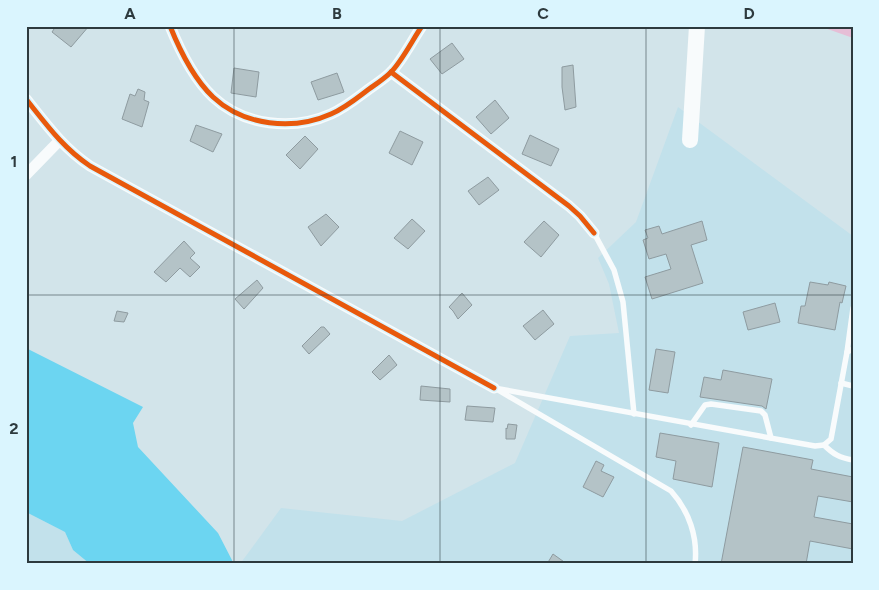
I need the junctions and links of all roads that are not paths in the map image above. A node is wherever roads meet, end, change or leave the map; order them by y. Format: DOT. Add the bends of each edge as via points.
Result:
graph roads {
  1 [pos="170,26"];
  2 [pos="422,26"];
  3 [pos="697,26"];
  4 [pos="391,72"];
  5 [pos="26,99"];
  6 [pos="690,140"];
  7 [pos="59,141"];
  8 [pos="26,175"];
  9 [pos="594,233"];
  10 [pos="853,308"];
  11 [pos="850,350"];
  12 [pos="841,384"];
  13 [pos="853,386"];
  14 [pos="494,388"];
  15 [pos="634,414"];
  16 [pos="691,425"];
  17 [pos="771,438"];
  18 [pos="824,445"];
  19 [pos="853,460"];
  20 [pos="695,564"];
  1 -- 4 [label="street" via="184,59 213,97 233,111 264,123 306,121 331,114"];
  2 -- 4 [label="street"];
  3 -- 6 [label="street"];
  4 -- 9 [label="street" via="569,206"];
  5 -- 7 [label="street"];
  7 -- 8 [label="street"];
  7 -- 14 [label="street" via="90,166"];
  9 -- 15 [label="lane" via="614,270 623,302"];
  10 -- 11 [label="lane"];
  11 -- 12 [label="lane"];
  12 -- 13 [label="lane"];
  12 -- 18 [label="lane" via="831,439"];
  14 -- 15 [label="lane"];
  14 -- 20 [label="lane" via="671,491 684,507 694,535"];
  15 -- 16 [label="lane"];
  16 -- 17 [label="lane"];
  16 -- 17 [label="lane" via="706,405 711,404 761,411"];
  17 -- 18 [label="lane"];
  18 -- 19 [label="lane" via="837,456"];
}
